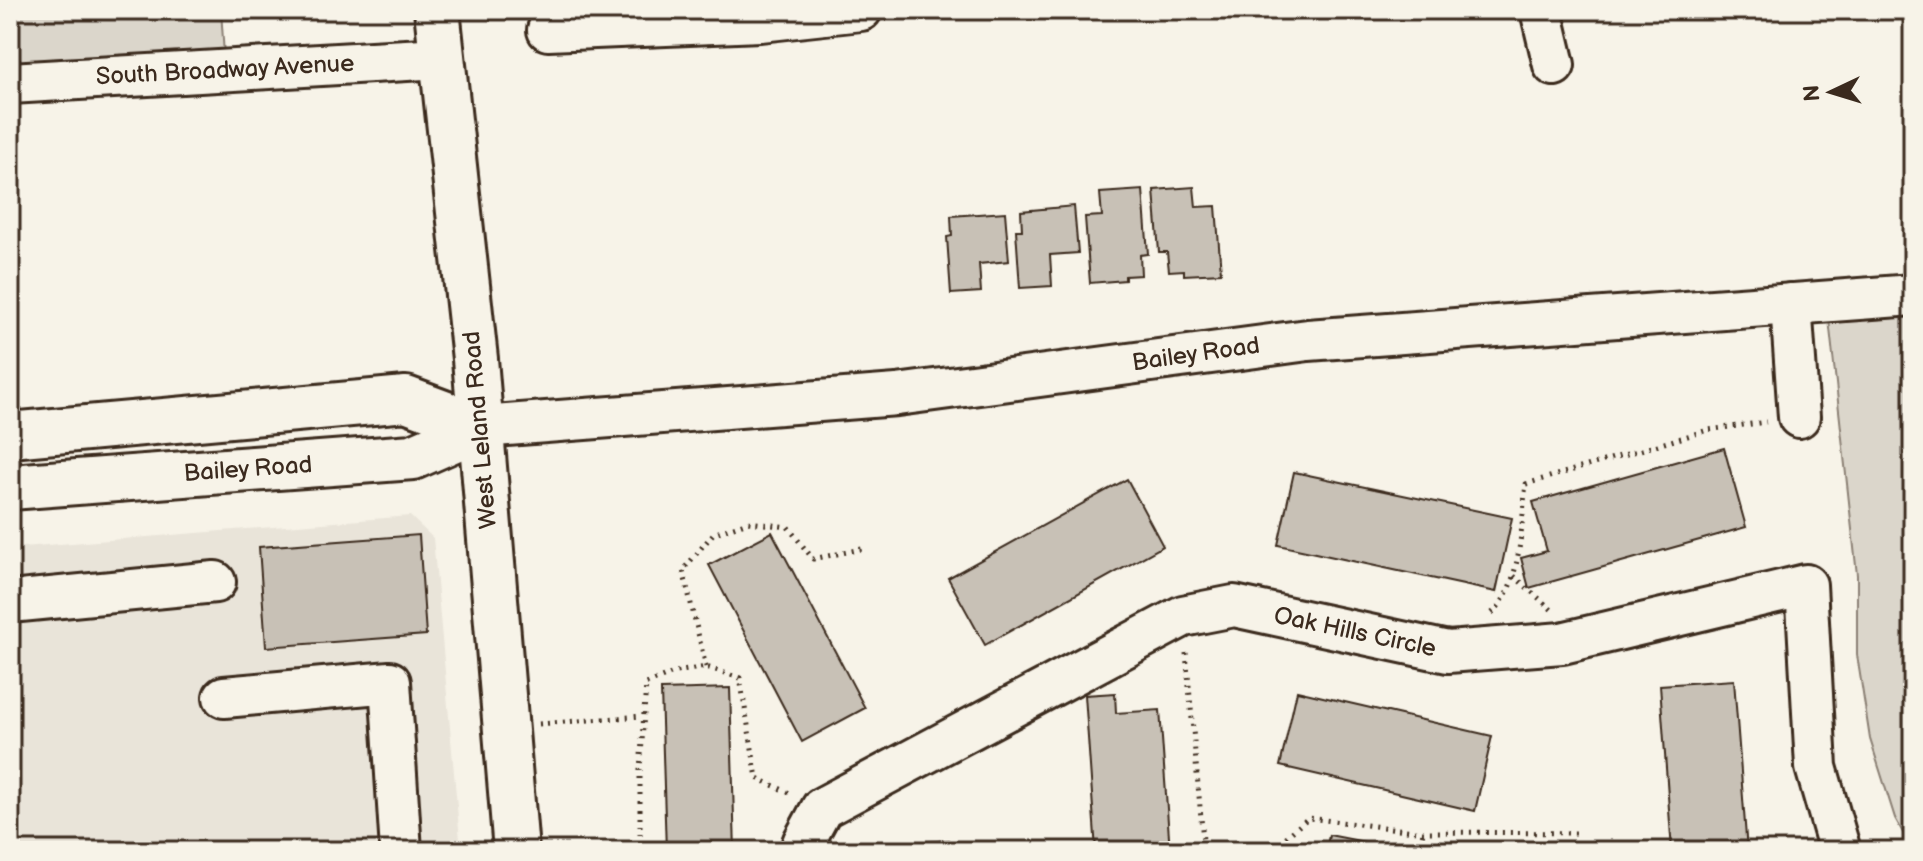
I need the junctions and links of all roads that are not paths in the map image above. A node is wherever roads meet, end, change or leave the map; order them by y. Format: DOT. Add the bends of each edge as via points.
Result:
graph roads {
  1 [pos="437,10"];
  2 [pos="861,10"];
  3 [pos="1541,10"];
  4 [pos="548,30"];
  5 [pos="441,58"];
  6 [pos="1554,65"];
  7 [pos="10,83"];
  8 [pos="1913,295"];
  9 [pos="1791,304"];
  10 [pos="1799,417"];
  11 [pos="481,427"];
  12 [pos="10,435"];
  13 [pos="10,487"];
  14 [pos="215,582"];
  15 [pos="10,602"];
  16 [pos="224,697"];
  17 [pos="401,851"];
  18 [pos="516,851"];
  19 [pos="804,851"];
  20 [pos="1840,851"];
  1 -- 5 [label="main road, West Leland Road"];
  2 -- 4 [label="street" via="760,21"];
  3 -- 6 [label="street"];
  5 -- 7 [label="street, South Broadway Avenue"];
  5 -- 11 [label="main road, West Leland Road"];
  8 -- 9 [label="street, Bailey Road"];
  9 -- 10 [label="street"];
  9 -- 11 [label="street, Bailey Road" via="1308,340 897,395"];
  11 -- 12 [label="main road, Bailey Road" via="406,399"];
  11 -- 13 [label="main road, Bailey Road" via="413,457"];
  11 -- 18 [label="main road, West Leland Road"];
  14 -- 15 [label="street"];
  16 -- 17 [label="street" via="390,682"];
  19 -- 20 [label="street, Oak Hills Circle" via="803,843 822,808 1183,616 1234,606 1448,652 1562,643 1806,585 1816,767"];
}
